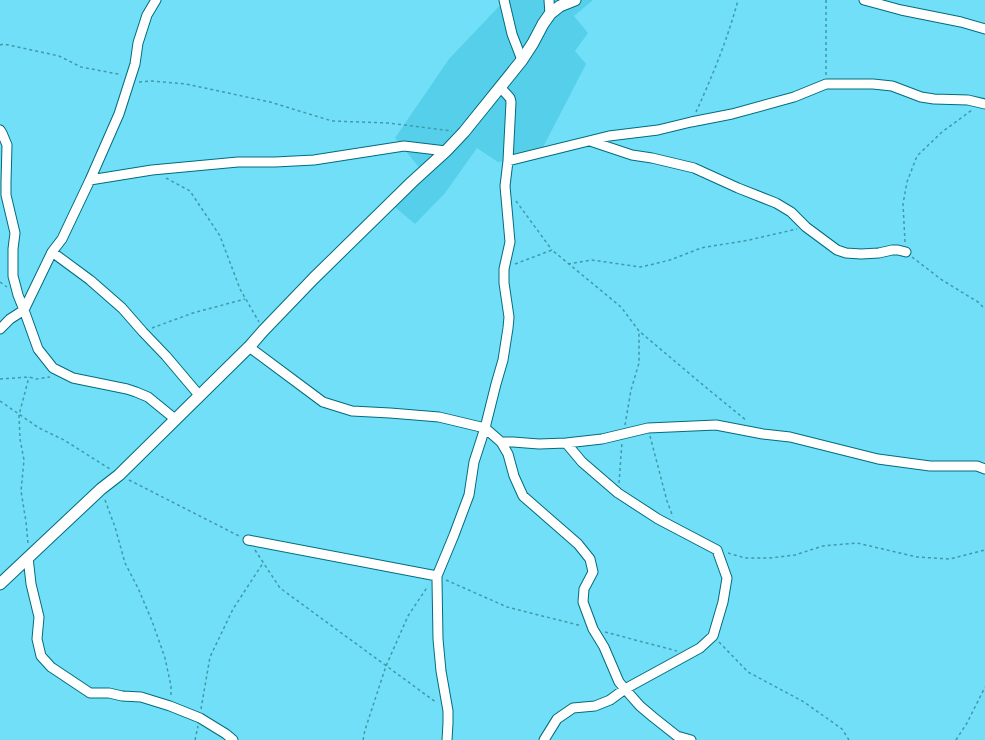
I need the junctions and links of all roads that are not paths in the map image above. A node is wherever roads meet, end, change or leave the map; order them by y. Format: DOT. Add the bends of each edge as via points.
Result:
graph roads {
  1 [pos="148,0"];
  2 [pos="156,0"];
  3 [pos="504,0"];
  4 [pos="549,0"];
  5 [pos="575,0"];
  6 [pos="864,0"];
  7 [pos="147,14"];
  8 [pos="550,14"];
  9 [pos="985,29"];
  10 [pos="522,60"];
  11 [pos="500,87"];
  12 [pos="983,103"];
  13 [pos="0,130"];
  14 [pos="590,141"];
  15 [pos="446,152"];
  16 [pos="508,160"];
  17 [pos="90,180"];
  18 [pos="52,252"];
  19 [pos="906,252"];
  20 [pos="24,310"];
  21 [pos="0,329"];
  22 [pos="250,346"];
  23 [pos="200,395"];
  24 [pos="175,419"];
  25 [pos="486,428"];
  26 [pos="501,442"];
  27 [pos="566,443"];
  28 [pos="985,469"];
  29 [pos="248,540"];
  30 [pos="28,557"];
  31 [pos="437,578"];
  32 [pos="0,584"];
  33 [pos="625,690"];
  34 [pos="233,740"];
  35 [pos="446,740"];
  36 [pos="544,740"];
  37 [pos="691,740"];
  1 -- 7 [label="street"];
  2 -- 7 [label="street"];
  3 -- 10 [label="street" via="512,34"];
  4 -- 8 [label="street"];
  5 -- 8 [label="street" via="560,6"];
  6 -- 9 [label="street"];
  7 -- 17 [label="street" via="130,82"];
  8 -- 10 [label="street"];
  10 -- 11 [label="street"];
  11 -- 15 [label="street"];
  11 -- 16 [label="street" via="511,102"];
  12 -- 14 [label="street" via="921,97 892,86 826,84 794,97 732,114"];
  13 -- 20 [label="street" via="7,145 6,195 15,232 13,276"];
  14 -- 16 [label="street"];
  14 -- 19 [label="street" via="605,147 694,168 776,203 791,212 806,227 837,250 846,253 879,253 892,250"];
  15 -- 17 [label="street" via="404,146 314,160 238,162 152,170"];
  15 -- 22 [label="street" via="314,278"];
  16 -- 25 [label="street" via="505,186 510,242 504,269 508,328 504,360"];
  17 -- 18 [label="street" via="62,239"];
  18 -- 20 [label="street"];
  18 -- 23 [label="street" via="122,308"];
  20 -- 21 [label="street"];
  20 -- 24 [label="street" via="38,349 53,368 73,378 127,389 148,397"];
  22 -- 23 [label="street"];
  22 -- 25 [label="street" via="323,402 352,411 439,417"];
  23 -- 24 [label="street"];
  24 -- 30 [label="street" via="119,475"];
  25 -- 26 [label="street"];
  25 -- 31 [label="street" via="474,462 469,495"];
  26 -- 27 [label="street"];
  26 -- 33 [label="street" via="523,496 578,544 590,559 593,572 584,589 583,602"];
  27 -- 28 [label="street" via="602,439 648,428 716,425 790,437 878,459 930,466 977,466"];
  27 -- 33 [label="street" via="582,462 618,493 658,519 716,550 727,578 713,636 700,648"];
  29 -- 31 [label="street"];
  30 -- 32 [label="street"];
  30 -- 34 [label="street" via="39,617 37,639 41,656 51,667 90,693 141,697 170,706 200,718"];
  31 -- 35 [label="street" via="438,639 448,711"];
  33 -- 36 [label="street" via="595,706 573,708 557,719"];
  33 -- 37 [label="street" via="653,718 677,736"];
}
